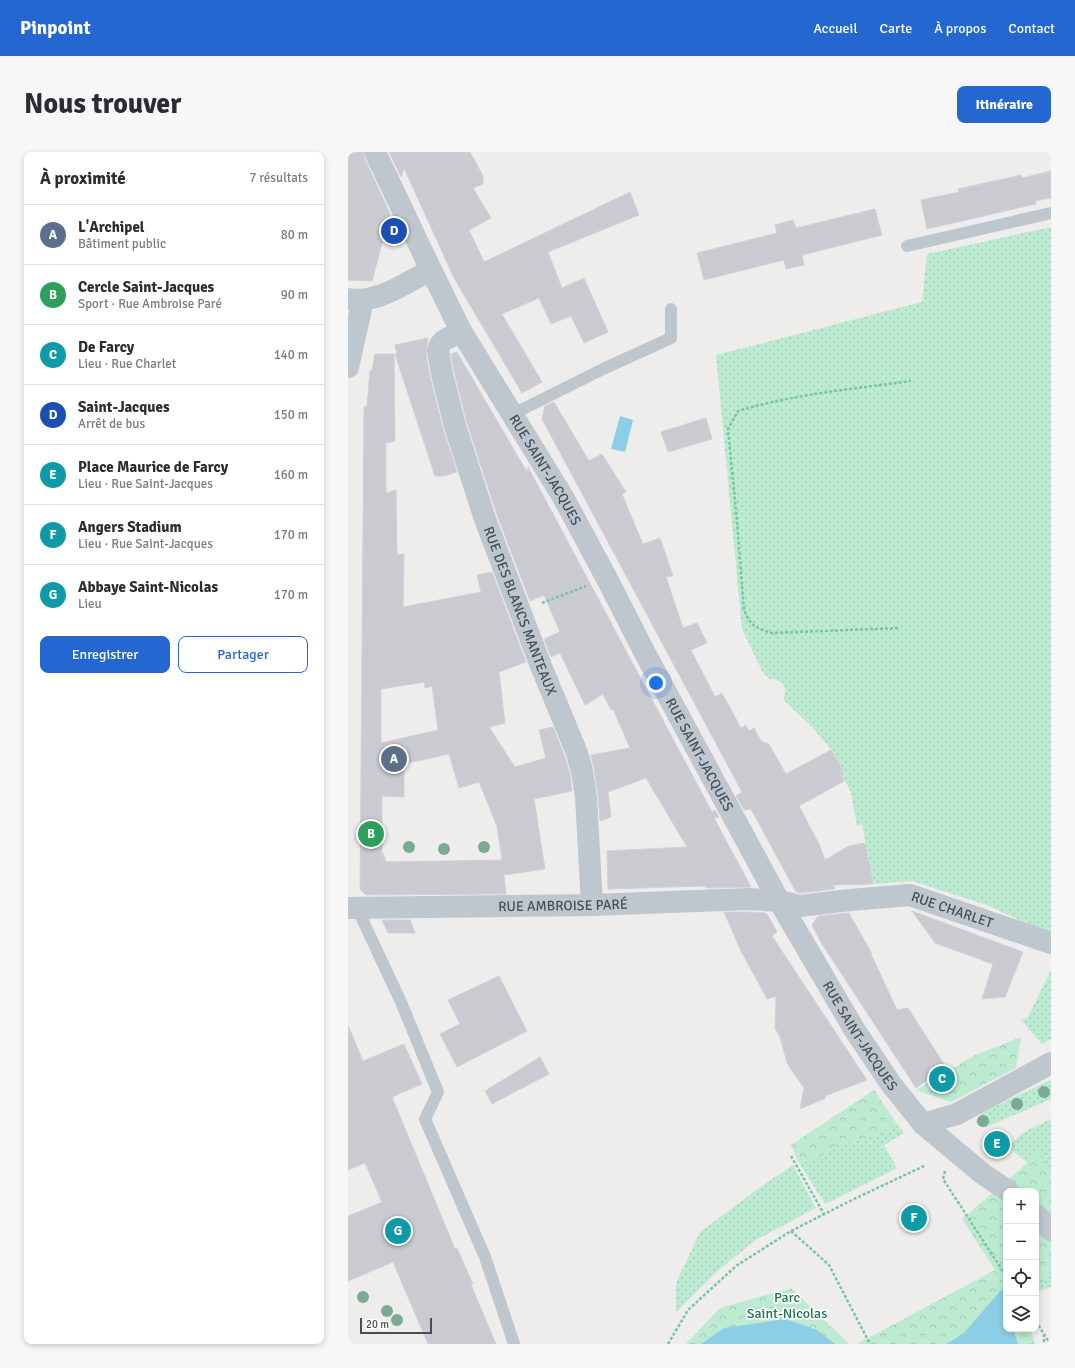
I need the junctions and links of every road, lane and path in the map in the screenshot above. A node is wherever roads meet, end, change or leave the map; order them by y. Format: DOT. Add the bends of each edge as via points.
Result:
graph roads {
  1 [pos="375,152"];
  2 [pos="1051,213"];
  3 [pos="906,246"];
  4 [pos="431,270"];
  5 [pos="356,299"];
  6 [pos="670,309"];
  7 [pos="461,331"];
  8 [pos="348,367"];
  9 [pos="911,381"];
  10 [pos="513,414"];
  11 [pos="590,584"];
  12 [pos="542,603"];
  13 [pos="898,628"];
  14 [pos="779,901"];
  15 [pos="592,905"];
  16 [pos="352,908"];
  17 [pos="1051,942"];
  18 [pos="1051,1064"];
  19 [pos="923,1124"];
  20 [pos="791,1156"];
  21 [pos="962,1157"];
  22 [pos="926,1165"];
  23 [pos="1004,1188"];
  24 [pos="824,1214"];
  25 [pos="1039,1218"];
  26 [pos="1051,1230"];
  27 [pos="791,1231"];
  28 [pos="1003,1271"];
  29 [pos="1039,1326"];
  30 [pos="1043,1332"];
  31 [pos="514,1344"];
  32 [pos="668,1344"];
  33 [pos="870,1344"];
  34 [pos="1044,1344"];
  35 [pos="1050,1344"];
  1 -- 4 [label="street, RUE SAINT-JACQUES"];
  2 -- 3 [label="lane"];
  4 -- 5 [label="street" via="383,294"];
  4 -- 7 [label="street, RUE SAINT-JACQUES"];
  5 -- 8 [label="street"];
  6 -- 10 [label="lane" via="671,338"];
  7 -- 10 [label="street, RUE SAINT-JACQUES"];
  7 -- 15 [label="street, RUE DES BLANCS MANTEAUX" via="440,345 438,350 442,374 455,426 485,519 577,753 586,797"];
  9 -- 13 [label="path" via="785,399 751,407 738,411 728,429 744,610 748,620 755,627 772,633"];
  10 -- 14 [label="street, RUE SAINT-JACQUES" via="563,498"];
  11 -- 12 [label="path"];
  14 -- 15 [label="street, RUE AMBROISE PARÉ"];
  14 -- 17 [label="street, RUE CHARLET" via="799,906 910,895"];
  14 -- 19 [label="street, RUE SAINT-JACQUES" via="854,1029 891,1084"];
  15 -- 16 [label="street, RUE AMBROISE PARÉ"];
  16 -- 31 [label="lane" via="401,1002 438,1092 425,1119 485,1257"];
  18 -- 19 [label="street" via="957,1114"];
  19 -- 21 [label="street, RUE SAINT-JACQUES"];
  20 -- 24 [label="path"];
  21 -- 23 [label="street, RUE SAINT-JACQUES"];
  21 -- 28 [label="path" via="944,1172 943,1179"];
  22 -- 24 [label="path"];
  24 -- 27 [label="path"];
  25 -- 26 [label="street"];
  27 -- 32 [label="path" via="736,1266 688,1310"];
  27 -- 33 [label="path" via="829,1265"];
  29 -- 30 [label="path"];
  30 -- 34 [label="path"];
  30 -- 35 [label="path"];
}
